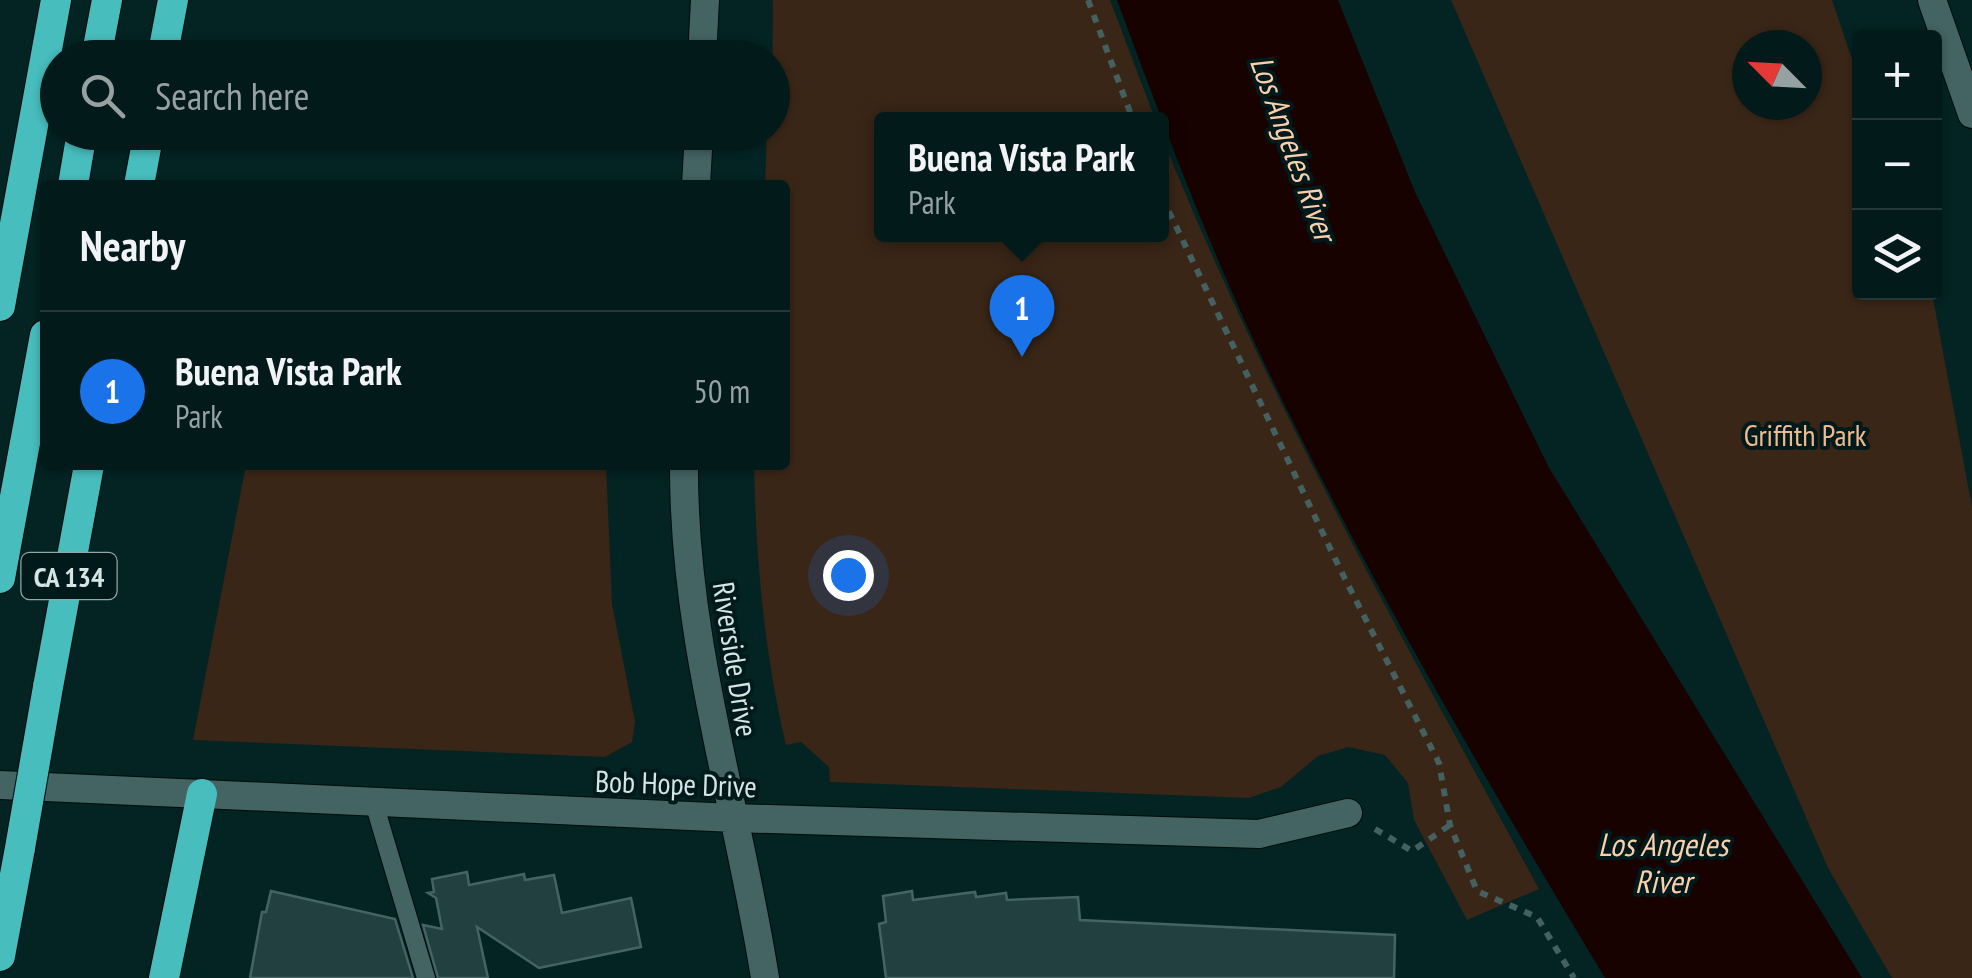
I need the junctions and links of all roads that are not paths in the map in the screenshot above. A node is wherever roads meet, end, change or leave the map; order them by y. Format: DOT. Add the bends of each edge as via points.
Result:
graph roads {
  1 [pos="56,0"];
  2 [pos="107,0"];
  3 [pos="173,0"];
  4 [pos="705,0"];
  5 [pos="1932,0"];
  6 [pos="49,40"];
  7 [pos="99,40"];
  8 [pos="165,40"];
  9 [pos="703,40"];
  10 [pos="40,87"];
  11 [pos="1972,114"];
  12 [pos="79,150"];
  13 [pos="146,150"];
  14 [pos="698,150"];
  15 [pos="73,180"];
  16 [pos="140,180"];
  17 [pos="696,180"];
  18 [pos="0,306"];
  19 [pos="40,361"];
  20 [pos="88,470"];
  21 [pos="684,470"];
  22 [pos="0,578"];
  23 [pos="0,784"];
  24 [pos="202,794"];
  25 [pos="374,802"];
  26 [pos="1348,813"];
  27 [pos="734,818"];
  28 [pos="6,885"];
  29 [pos="0,956"];
  30 [pos="164,978"];
  31 [pos="426,978"];
  32 [pos="766,978"];
  1 -- 6 [label="highway"];
  2 -- 7 [label="highway"];
  3 -- 8 [label="highway"];
  4 -- 9 [label="main road"];
  5 -- 11 [label="main road"];
  10 -- 18 [label="highway"];
  12 -- 15 [label="highway"];
  13 -- 16 [label="highway"];
  14 -- 17 [label="main road"];
  19 -- 22 [label="highway"];
  20 -- 28 [label="highway, CA 134, bridge" via="20,848"];
  21 -- 27 [label="main road, Riverside Drive" via="695,636"];
  23 -- 24 [label="main road, Bob Hope Drive"];
  24 -- 25 [label="main road, Bob Hope Drive"];
  24 -- 30 [label="highway"];
  25 -- 27 [label="main road, Bob Hope Drive"];
  25 -- 31 [label="lane"];
  26 -- 27 [label="main road, Bob Hope Drive" via="1259,834"];
  27 -- 32 [label="main road, Riverside Drive"];
  28 -- 29 [label="highway, CA 134"];
}
